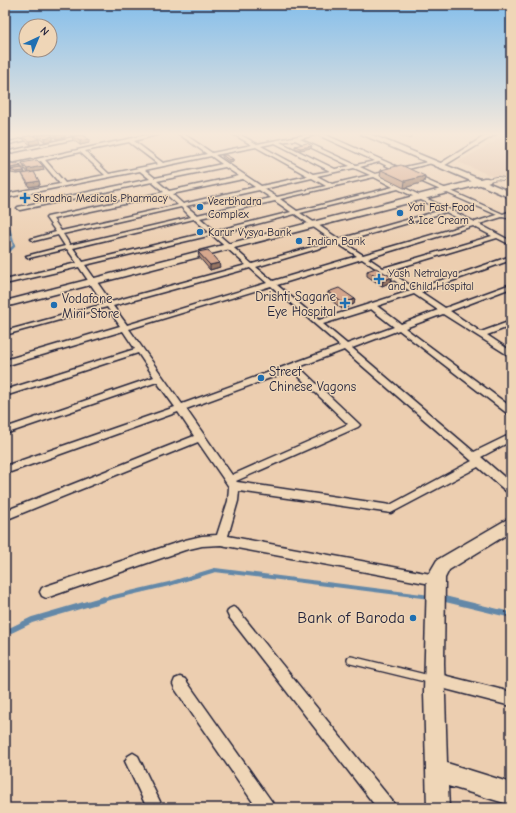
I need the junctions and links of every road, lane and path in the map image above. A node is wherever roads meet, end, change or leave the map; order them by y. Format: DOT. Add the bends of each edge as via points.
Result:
graph roads {
  1 [pos="53,172"];
  2 [pos="104,172"];
  3 [pos="127,172"];
  4 [pos="145,172"];
  5 [pos="196,172"];
  6 [pos="236,172"];
  7 [pos="306,172"];
  8 [pos="325,172"];
  9 [pos="367,172"];
  10 [pos="392,172"];
  11 [pos="404,172"];
  12 [pos="463,172"];
  13 [pos="312,175"];
  14 [pos="108,176"];
  15 [pos="376,176"];
  16 [pos="243,177"];
  17 [pos="511,180"];
  18 [pos="156,181"];
  19 [pos="484,181"];
  20 [pos="63,184"];
  21 [pos="331,186"];
  22 [pos="258,187"];
  23 [pos="398,187"];
  24 [pos="511,190"];
  25 [pos="447,191"];
  26 [pos="169,192"];
  27 [pos="511,195"];
  28 [pos="5,196"];
  29 [pos="274,198"];
  30 [pos="420,198"];
  31 [pos="183,204"];
  32 [pos="20,208"];
  33 [pos="447,210"];
  34 [pos="295,212"];
  35 [pos="507,214"];
  36 [pos="198,218"];
  37 [pos="511,219"];
  38 [pos="314,225"];
  39 [pos="475,225"];
  40 [pos="214,233"];
  41 [pos="58,234"];
  42 [pos="497,236"];
  43 [pos="34,239"];
  44 [pos="338,241"];
  45 [pos="511,243"];
  46 [pos="68,247"];
  47 [pos="230,247"];
  48 [pos="29,256"];
  49 [pos="362,257"];
  50 [pos="511,258"];
  51 [pos="80,264"];
  52 [pos="251,266"];
  53 [pos="383,270"];
  54 [pos="5,282"];
  55 [pos="92,282"];
  56 [pos="272,284"];
  57 [pos="511,286"];
  58 [pos="415,292"];
  59 [pos="5,304"];
  60 [pos="108,304"];
  61 [pos="372,306"];
  62 [pos="443,310"];
  63 [pos="318,323"];
  64 [pos="511,323"];
  65 [pos="400,327"];
  66 [pos="124,328"];
  67 [pos="5,333"];
  68 [pos="481,335"];
  69 [pos="345,347"];
  70 [pos="140,350"];
  71 [pos="511,355"];
  72 [pos="5,363"];
  73 [pos="293,366"];
  74 [pos="159,378"];
  75 [pos="5,393"];
  76 [pos="181,408"];
  77 [pos="511,412"];
  78 [pos="5,431"];
  79 [pos="201,437"];
  80 [pos="511,437"];
  81 [pos="476,459"];
  82 [pos="5,470"];
  83 [pos="232,483"];
  84 [pos="511,489"];
  85 [pos="5,516"];
  86 [pos="511,524"];
  87 [pos="221,540"];
  88 [pos="436,585"];
  89 [pos="46,592"];
  90 [pos="233,613"];
  91 [pos="351,660"];
  92 [pos="435,680"];
  93 [pos="180,684"];
  94 [pos="511,699"];
  95 [pos="133,761"];
  96 [pos="436,771"];
  97 [pos="511,794"];
  98 [pos="155,808"];
  99 [pos="266,808"];
  100 [pos="388,808"];
  101 [pos="438,808"];
  1 -- 20 [label="street"];
  2 -- 14 [label="street"];
  3 -- 14 [label="street"];
  4 -- 18 [label="street"];
  5 -- 18 [label="street"];
  6 -- 16 [label="street"];
  7 -- 13 [label="street"];
  8 -- 13 [label="street"];
  9 -- 15 [label="street"];
  10 -- 15 [label="street"];
  11 -- 25 [label="street"];
  12 -- 19 [label="main road"];
  13 -- 21 [label="street"];
  13 -- 22 [label="street"];
  14 -- 20 [label="street"];
  15 -- 21 [label="street"];
  15 -- 23 [label="street"];
  16 -- 22 [label="street"];
  16 -- 26 [label="street"];
  17 -- 19 [label="lane" via="497,178"];
  18 -- 26 [label="street"];
  18 -- 32 [label="street"];
  19 -- 24 [label="main road"];
  19 -- 25 [label="street"];
  19 -- 27 [label="main road"];
  20 -- 28 [label="street"];
  21 -- 29 [label="street"];
  22 -- 29 [label="street"];
  22 -- 31 [label="street"];
  23 -- 30 [label="street"];
  23 -- 34 [label="street"];
  25 -- 30 [label="street"];
  25 -- 35 [label="street"];
  26 -- 31 [label="street"];
  26 -- 41 [label="street" via="49,218"];
  29 -- 34 [label="street"];
  29 -- 36 [label="street"];
  30 -- 33 [label="street"];
  30 -- 38 [label="street"];
  31 -- 36 [label="street"];
  31 -- 41 [label="street"];
  33 -- 39 [label="street"];
  33 -- 44 [label="street"];
  34 -- 38 [label="street"];
  34 -- 40 [label="street"];
  35 -- 37 [label="street"];
  35 -- 39 [label="street"];
  36 -- 40 [label="street"];
  36 -- 46 [label="street"];
  38 -- 44 [label="street"];
  38 -- 47 [label="street"];
  39 -- 42 [label="street"];
  39 -- 49 [label="street"];
  40 -- 47 [label="street"];
  40 -- 51 [label="street"];
  41 -- 43 [label="street"];
  41 -- 46 [label="street"];
  42 -- 45 [label="street"];
  42 -- 53 [label="street"];
  44 -- 49 [label="street"];
  44 -- 52 [label="street"];
  46 -- 48 [label="street"];
  46 -- 51 [label="street"];
  47 -- 52 [label="street"];
  47 -- 55 [label="street"];
  49 -- 53 [label="street"];
  49 -- 56 [label="street"];
  50 -- 58 [label="street"];
  51 -- 54 [label="street"];
  51 -- 55 [label="street"];
  52 -- 56 [label="street"];
  52 -- 60 [label="street"];
  53 -- 58 [label="street"];
  55 -- 59 [label="street"];
  55 -- 60 [label="street"];
  56 -- 63 [label="street"];
  56 -- 66 [label="street"];
  57 -- 62 [label="street"];
  58 -- 61 [label="street"];
  58 -- 62 [label="street"];
  60 -- 66 [label="street"];
  60 -- 67 [label="street"];
  61 -- 63 [label="street"];
  61 -- 65 [label="street"];
  62 -- 65 [label="street"];
  62 -- 68 [label="street"];
  63 -- 69 [label="street"];
  64 -- 68 [label="street"];
  65 -- 69 [label="street"];
  65 -- 77 [label="street"];
  66 -- 70 [label="street"];
  66 -- 72 [label="street"];
  68 -- 71 [label="street"];
  69 -- 73 [label="street"];
  69 -- 81 [label="street"];
  70 -- 74 [label="street"];
  70 -- 75 [label="street"];
  73 -- 76 [label="street"];
  73 -- 83 [label="street" via="355,425"];
  74 -- 76 [label="street"];
  74 -- 78 [label="street"];
  76 -- 79 [label="street"];
  76 -- 82 [label="street"];
  79 -- 83 [label="street"];
  79 -- 85 [label="street"];
  80 -- 81 [label="street"];
  81 -- 83 [label="street" via="391,509"];
  81 -- 84 [label="street"];
  83 -- 87 [label="street" via="233,501"];
  86 -- 88 [label="street" via="443,565 436,576"];
  87 -- 88 [label="street"];
  87 -- 89 [label="street" via="185,545"];
  88 -- 92 [label="street"];
  90 -- 100 [label="street"];
  91 -- 92 [label="lane"];
  92 -- 94 [label="street"];
  92 -- 96 [label="street"];
  93 -- 99 [label="street"];
  95 -- 98 [label="street"];
  96 -- 97 [label="street"];
  96 -- 101 [label="street"];
}
